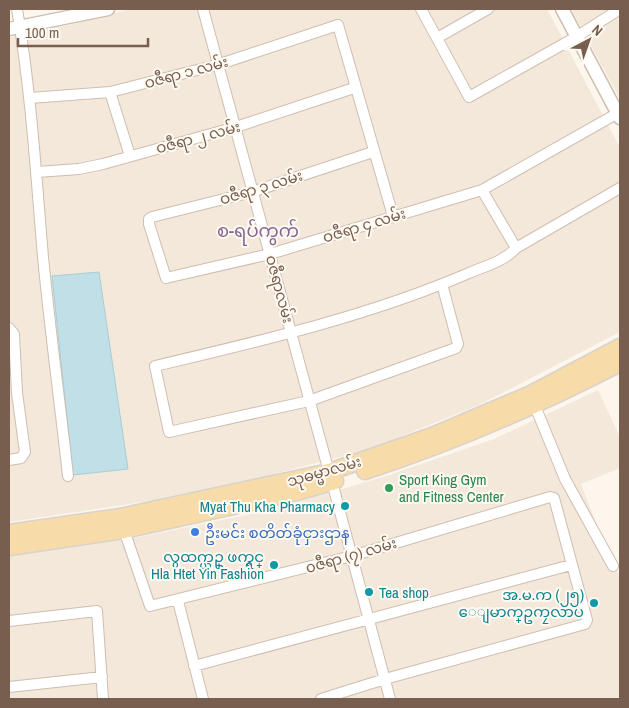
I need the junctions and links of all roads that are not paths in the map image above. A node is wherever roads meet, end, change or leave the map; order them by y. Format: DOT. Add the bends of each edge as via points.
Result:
graph roads {
  1 [pos="17,9"];
  2 [pos="108,9"];
  3 [pos="203,9"];
  4 [pos="421,9"];
  5 [pos="488,9"];
  6 [pos="562,9"];
  7 [pos="620,9"];
  8 [pos="14,28"];
  9 [pos="576,37"];
  10 [pos="437,38"];
  11 [pos="217,65"];
  12 [pos="354,88"];
  13 [pos="110,92"];
  14 [pos="30,98"];
  15 [pos="619,116"];
  16 [pos="236,127"];
  17 [pos="373,152"];
  18 [pos="130,156"];
  19 [pos="38,172"];
  20 [pos="620,188"];
  21 [pos="482,190"];
  22 [pos="252,192"];
  23 [pos="393,216"];
  24 [pos="516,248"];
  25 [pos="270,254"];
  26 [pos="166,278"];
  27 [pos="442,284"];
  28 [pos="10,329"];
  29 [pos="292,334"];
  30 [pos="619,356"];
  31 [pos="594,369"];
  32 [pos="13,393"];
  33 [pos="309,401"];
  34 [pos="535,406"];
  35 [pos="9,460"];
  36 [pos="68,476"];
  37 [pos="330,477"];
  38 [pos="124,530"];
  39 [pos="9,533"];
  40 [pos="9,547"];
  41 [pos="352,556"];
  42 [pos="571,565"];
  43 [pos="612,566"];
  44 [pos="178,601"];
  45 [pos="369,619"];
  46 [pos="9,621"];
  47 [pos="194,666"];
  48 [pos="102,677"];
  49 [pos="385,679"];
  50 [pos="9,687"];
  51 [pos="103,699"];
  52 [pos="203,699"];
  53 [pos="321,699"];
  54 [pos="390,699"];
  1 -- 8 [label="street"];
  2 -- 8 [label="street"];
  3 -- 11 [label="street, ဝဇီရာလမ်း"];
  4 -- 10 [label="street"];
  5 -- 10 [label="street"];
  6 -- 9 [label="street"];
  7 -- 9 [label="street"];
  8 -- 14 [label="street"];
  9 -- 10 [label="street" via="469,97"];
  9 -- 15 [label="street"];
  11 -- 12 [label="street, ဝဇီရာ ၁ လမ်း" via="338,25"];
  11 -- 13 [label="street, ဝဇီရာ ၁ လမ်း"];
  11 -- 16 [label="street, ဝဇီရာလမ်း"];
  12 -- 16 [label="street, ဝဇီရာ ၂ လမ်း"];
  12 -- 17 [label="street"];
  13 -- 14 [label="street, ဝဇီရာ ၁ လမ်း"];
  13 -- 18 [label="street"];
  14 -- 19 [label="street"];
  15 -- 21 [label="street, ဝဇီရာ ၄ လမ်း"];
  16 -- 18 [label="street, ဝဇီရာ ၂ လမ်း"];
  16 -- 22 [label="street, ဝဇီရာလမ်း"];
  17 -- 22 [label="street, ဝဇီရာ ၃ လမ်း"];
  17 -- 23 [label="street"];
  18 -- 19 [label="street, ဝဇီရာ ၂ လမ်း" via="79,169"];
  19 -- 36 [label="street" via="43,257"];
  20 -- 24 [label="street"];
  21 -- 23 [label="street, ဝဇီရာ ၄ လမ်း"];
  21 -- 24 [label="street"];
  22 -- 25 [label="street, ဝဇီရာလမ်း"];
  22 -- 26 [label="street, ဝဇီရာ ၃ လမ်း" via="149,219"];
  23 -- 25 [label="street, ဝဇီရာ ၄ လမ်း"];
  24 -- 27 [label="street" via="504,258"];
  25 -- 26 [label="street, ဝဇီရာ ၄ လမ်း"];
  25 -- 29 [label="street, ဝဇီရာလမ်း"];
  27 -- 29 [label="street"];
  27 -- 33 [label="street" via="458,346"];
  28 -- 32 [label="street" via="14,334"];
  29 -- 33 [label="street, ဝဇီရာလမ်း"];
  29 -- 33 [label="street" via="155,366 170,432"];
  30 -- 31 [label="main road, သုဓမ္မာလမ်း"];
  31 -- 34 [label="main road, သုဓမ္မာလမ်း"];
  31 -- 37 [label="main road, သုဓမ္မာလမ်း"];
  32 -- 35 [label="street" via="25,452 21,458"];
  33 -- 37 [label="street, ဝဇီရာလမ်း"];
  34 -- 37 [label="main road, သုဓမ္မာလမ်း" via="432,449"];
  34 -- 43 [label="street" via="565,479"];
  37 -- 38 [label="main road, သုဓမ္မာလမ်း" via="293,493"];
  37 -- 39 [label="main road, သုဓမ္မာလမ်း" via="120,517"];
  37 -- 41 [label="street, ဝဇီရာလမ်း"];
  38 -- 40 [label="main road, သုဓမ္မာလမ်း"];
  38 -- 44 [label="street, ၀ဇီရာ (၇) လမ်း" via="150,606"];
  41 -- 42 [label="street, ၀ဇီရာ (၇) လမ်း" via="550,497 554,498"];
  41 -- 44 [label="street, ၀ဇီရာ (၇) လမ်း"];
  41 -- 45 [label="street, ဝဇီရာလမ်း"];
  42 -- 45 [label="street"];
  42 -- 49 [label="street" via="587,620 585,624"];
  44 -- 47 [label="street"];
  45 -- 47 [label="street"];
  45 -- 49 [label="street, ဝဇီရာလမ်း"];
  46 -- 48 [label="street" via="97,610"];
  47 -- 52 [label="street"];
  48 -- 50 [label="street"];
  48 -- 51 [label="street"];
  49 -- 53 [label="street"];
  49 -- 54 [label="street, ဝဇီရာလမ်း"];
}
